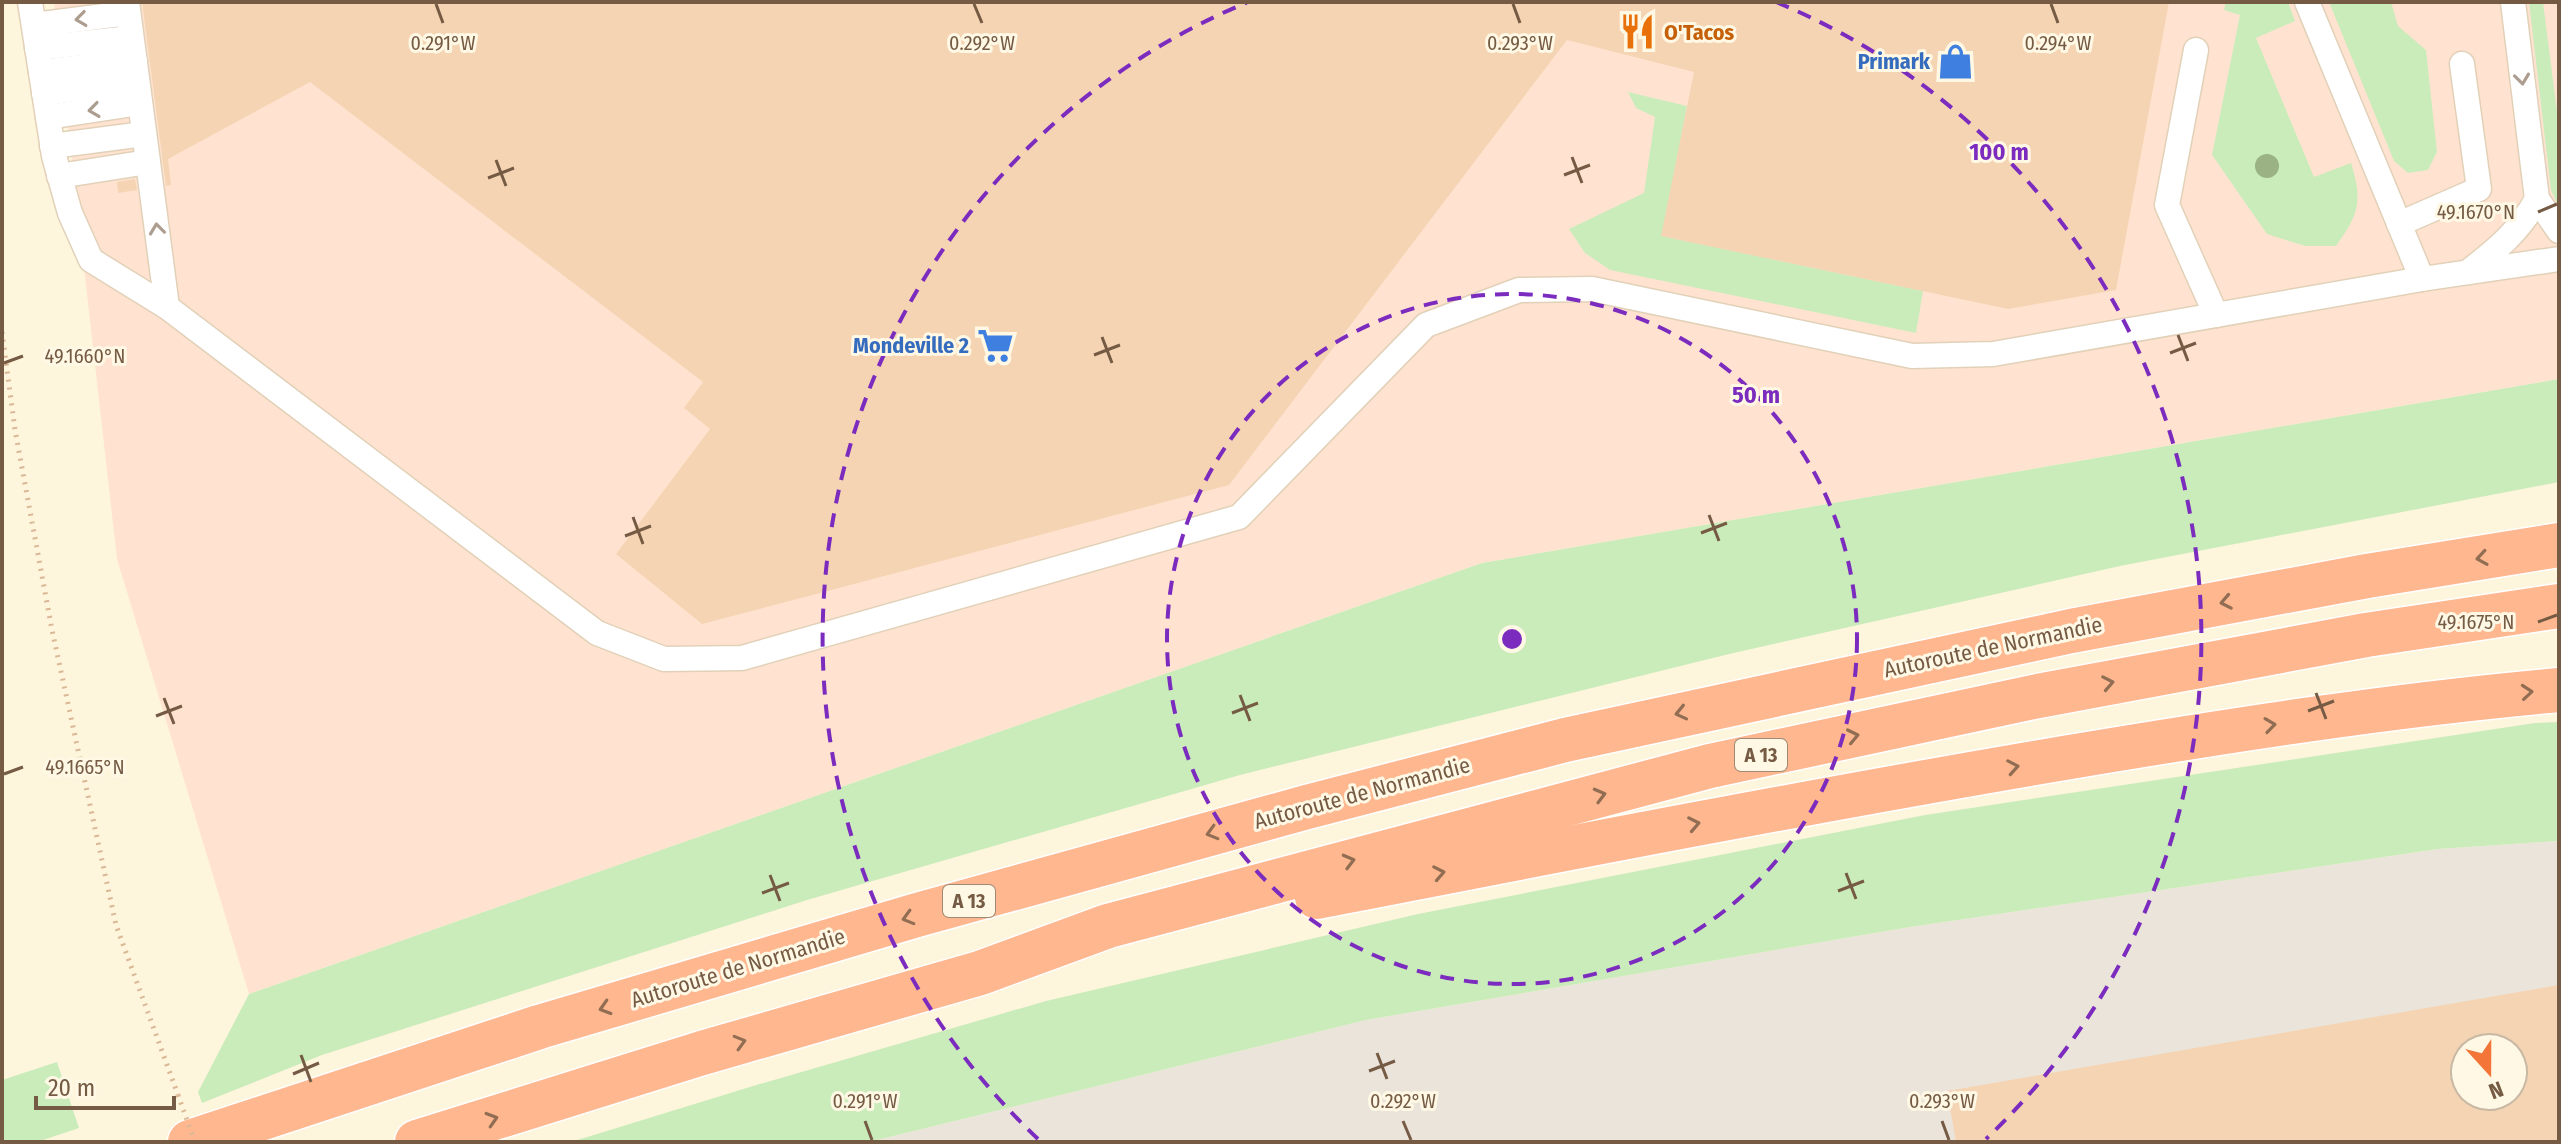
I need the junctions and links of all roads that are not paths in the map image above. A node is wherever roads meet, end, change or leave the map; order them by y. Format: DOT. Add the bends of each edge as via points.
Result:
graph roads {
  1 [pos="2307,2"];
  2 [pos="2513,2"];
  3 [pos="128,7"];
  4 [pos="39,46"];
  5 [pos="2196,50"];
  6 [pos="2462,64"];
  7 [pos="136,71"];
  8 [pos="144,134"];
  9 [pos="52,146"];
  10 [pos="148,162"];
  11 [pos="59,176"];
  12 [pos="2537,199"];
  13 [pos="2399,224"];
  14 [pos="2559,231"];
  15 [pos="2559,259"];
  16 [pos="2466,273"];
  17 [pos="2422,279"];
  18 [pos="167,307"];
  19 [pos="2216,315"];
  20 [pos="2559,545"];
  21 [pos="2559,606"];
  22 [pos="2559,690"];
  23 [pos="980,973"];
  24 [pos="192,1142"];
  25 [pos="417,1142"];
  1 -- 13 [label="lane"];
  2 -- 12 [label="lane, one-way"];
  3 -- 4 [label="lane, one-way"];
  3 -- 7 [label="lane"];
  4 -- 7 [label="lane"];
  7 -- 4 [label="lane, one-way"];
  4 -- 9 [label="lane"];
  5 -- 19 [label="lane" via="2167,205"];
  6 -- 13 [label="lane" via="2479,189"];
  7 -- 8 [label="lane"];
  8 -- 9 [label="lane"];
  8 -- 10 [label="lane"];
  9 -- 11 [label="lane"];
  10 -- 11 [label="lane"];
  18 -- 10 [label="lane, one-way"];
  11 -- 18 [label="lane" via="91,260"];
  12 -- 14 [label="lane"];
  12 -- 16 [label="lane" via="2509,239"];
  13 -- 17 [label="lane"];
  15 -- 16 [label="lane"];
  16 -- 17 [label="lane"];
  17 -- 19 [label="lane"];
  18 -- 19 [label="lane" via="597,633 664,659 742,658 1239,517 1426,325 1519,290 1592,289 1912,356 1993,354"];
  20 -- 24 [label="highway, Autoroute de Normandie / A 13, one-way" via="2071,631 1550,744 917,915 539,1027"];
  23 -- 21 [label="highway, A 13, one-way" via="1108,926 1710,766 2053,693 2366,635"];
  23 -- 22 [label="highway, one-way" via="1305,899 1936,780 2292,721"];
  25 -- 23 [label="highway, A 13, one-way"];
}
